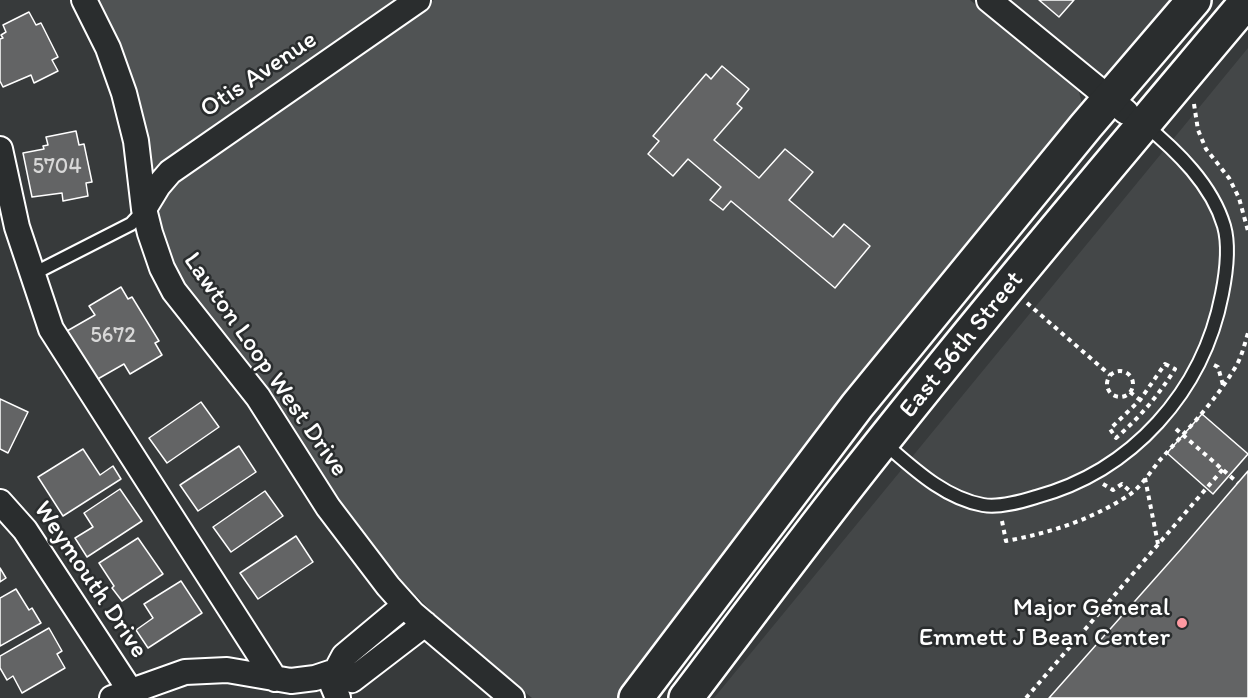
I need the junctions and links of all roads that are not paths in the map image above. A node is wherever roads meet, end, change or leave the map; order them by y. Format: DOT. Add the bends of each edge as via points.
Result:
graph roads {
  1 [pos="84,0"];
  2 [pos="418,0"];
  3 [pos="989,0"];
  4 [pos="1194,0"];
  5 [pos="1248,0"];
  6 [pos="1126,111"];
  7 [pos="0,149"];
  8 [pos="144,209"];
  9 [pos="33,274"];
  10 [pos="883,442"];
  11 [pos="0,502"];
  12 [pos="405,605"];
  13 [pos="425,624"];
  14 [pos="332,672"];
  15 [pos="275,680"];
  16 [pos="126,696"];
  17 [pos="338,698"];
  18 [pos="512,698"];
  19 [pos="636,698"];
  20 [pos="686,698"];
  1 -- 8 [label="street, Lawton Loop West Drive" via="108,48 124,93 136,141"];
  2 -- 8 [label="street, Otis Avenue" via="185,160 158,186"];
  3 -- 6 [label="street"];
  4 -- 6 [label="main road, East 56th Street"];
  5 -- 6 [label="main road, East 56th Street"];
  6 -- 10 [label="main road, East 56th Street"];
  6 -- 10 [label="lane" via="1160,137 1196,174 1224,227 1227,261 1220,308 1198,365 1161,422 1091,477 1017,503 985,506 940,488"];
  6 -- 19 [label="main road, East 56th Street" via="857,406"];
  7 -- 9 [label="street" via="17,227"];
  8 -- 9 [label="lane" via="131,224"];
  8 -- 12 [label="street, Lawton Loop West Drive" via="158,260 174,291 258,397 334,514"];
  9 -- 15 [label="street" via="51,329"];
  10 -- 20 [label="main road, East 56th Street"];
  11 -- 16 [label="street, Weymouth Drive" via="25,530"];
  12 -- 13 [label="street, Lawton Loop West Drive"];
  12 -- 14 [label="street" via="344,656"];
  13 -- 14 [label="street" via="351,680"];
  13 -- 18 [label="street, Lawton Loop West Drive"];
  14 -- 15 [label="street" via="300,680"];
  14 -- 17 [label="street"];
  15 -- 16 [label="street" via="227,670 185,672"];
}
